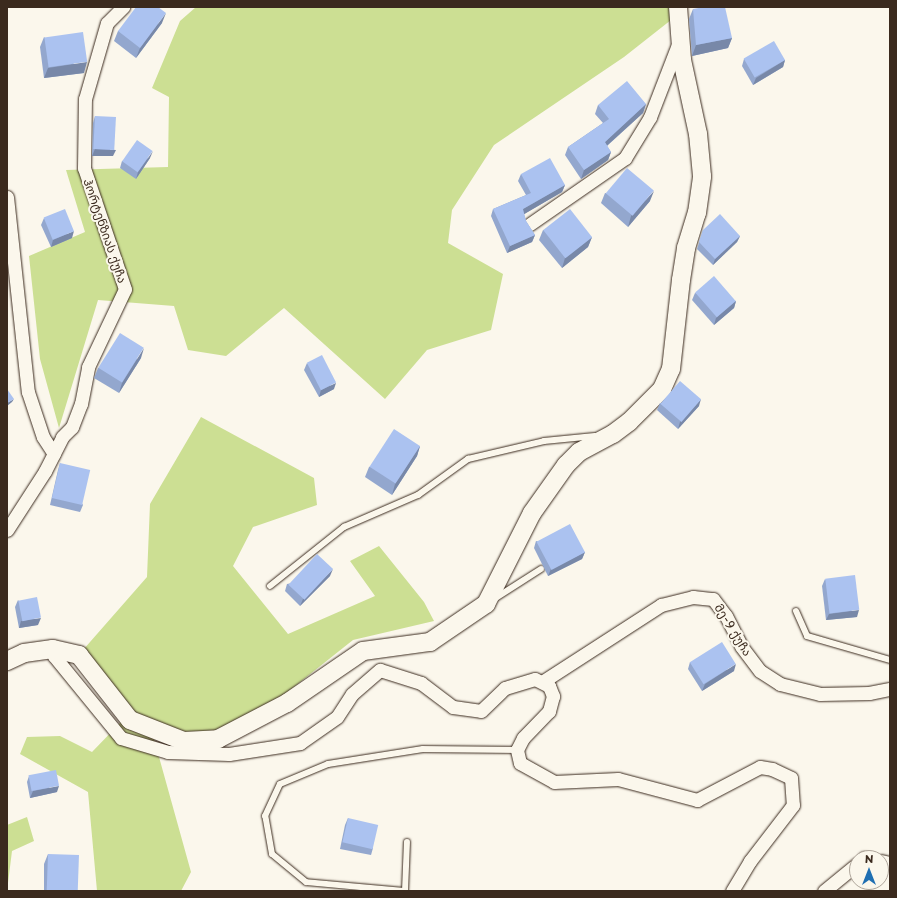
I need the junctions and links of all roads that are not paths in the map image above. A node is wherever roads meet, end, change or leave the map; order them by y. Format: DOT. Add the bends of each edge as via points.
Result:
graph roads {
  1 [pos="123,7"];
  2 [pos="678,7"];
  3 [pos="682,34"];
  4 [pos="7,197"];
  5 [pos="530,224"];
  6 [pos="613,434"];
  7 [pos="54,454"];
  8 [pos="7,530"];
  9 [pos="541,569"];
  10 [pos="270,586"];
  11 [pos="486,604"];
  12 [pos="796,611"];
  13 [pos="53,649"];
  14 [pos="890,660"];
  15 [pos="7,661"];
  16 [pos="542,682"];
  17 [pos="890,688"];
  18 [pos="517,750"];
  19 [pos="407,842"];
  20 [pos="849,871"];
  21 [pos="405,891"];
  22 [pos="732,891"];
  23 [pos="824,891"];
  1 -- 7 [label="street, ჰორტენზიას ქუჩა" via="106,23 85,99 84,168 125,289 88,367 81,404 72,427 62,437"];
  2 -- 3 [label="street"];
  3 -- 5 [label="street" via="650,116 625,158"];
  3 -- 6 [label="street" via="682,60 698,134 702,176 697,213 686,248 671,369 662,389"];
  4 -- 7 [label="street" via="28,392 43,437"];
  6 -- 10 [label="lane" via="544,441 468,459 418,495 344,527"];
  6 -- 11 [label="street" via="579,452 551,483 532,512"];
  7 -- 8 [label="street, ჰორტენზიას ქუჩა"];
  9 -- 11 [label="lane"];
  11 -- 13 [label="street" via="430,642 363,651 287,703 218,739 184,741 130,720 79,655"];
  12 -- 14 [label="lane" via="807,636"];
  13 -- 15 [label="street" via="24,653"];
  13 -- 16 [label="street" via="54,656 121,738 168,752 229,754 300,743 337,717 352,694 380,670 421,684 453,706 481,711 505,688 535,679"];
  16 -- 17 [label="street, მე-9 ქუჩა" via="661,605 694,597 713,599 726,616 741,646 760,671 780,684 820,694 870,693"];
  16 -- 18 [label="street" via="549,686 553,696 549,711 522,738"];
  18 -- 21 [label="lane" via="423,750 328,764 280,784 265,816 272,854 306,882"];
  18 -- 22 [label="street" via="520,763 554,782 618,779 696,800 760,767 772,769 791,778 793,805 750,861"];
  19 -- 21 [label="lane"];
  20 -- 23 [label="street"];
}
